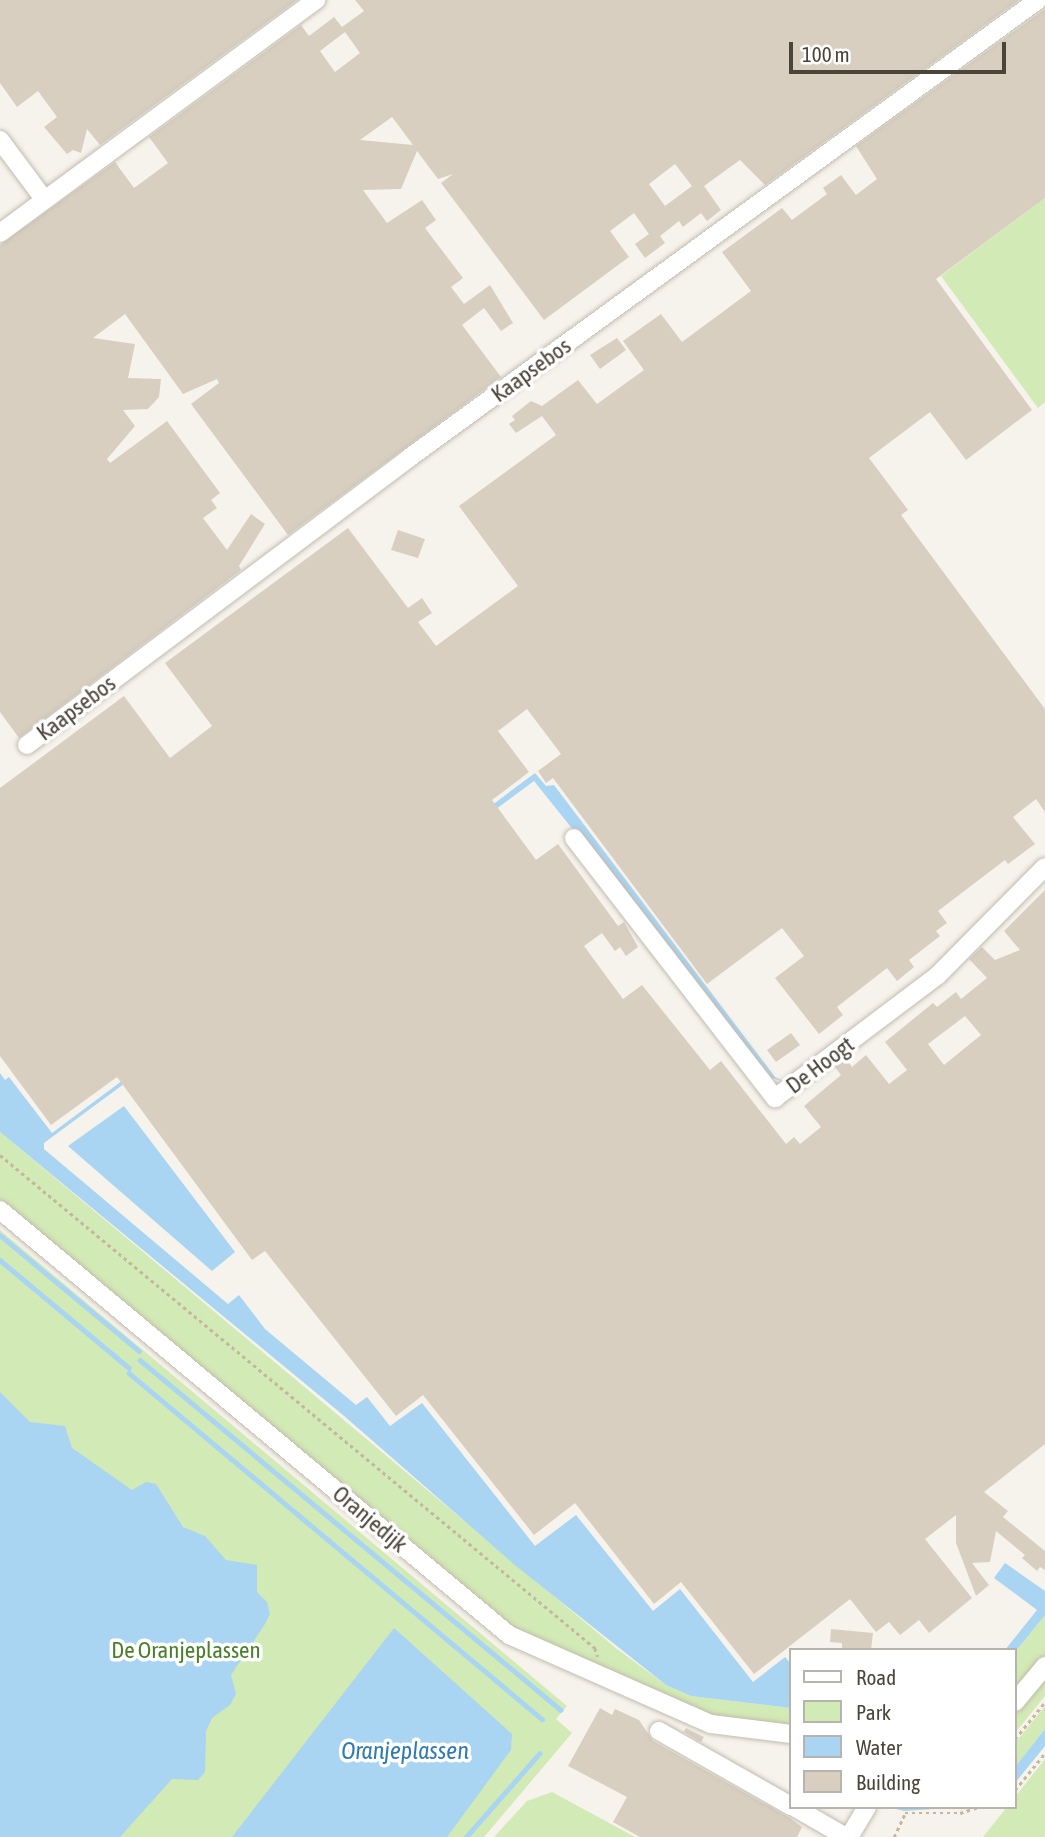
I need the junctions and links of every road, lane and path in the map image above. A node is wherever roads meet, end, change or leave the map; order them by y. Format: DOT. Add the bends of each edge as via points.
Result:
graph roads {
  1 [pos="316,0"];
  2 [pos="1038,0"];
  3 [pos="0,140"];
  4 [pos="44,199"];
  5 [pos="0,233"];
  6 [pos="27,744"];
  7 [pos="574,838"];
  8 [pos="1045,867"];
  9 [pos="0,1155"];
  10 [pos="0,1210"];
  11 [pos="1045,1666"];
  12 [pos="604,1677"];
  13 [pos="1017,1700"];
  14 [pos="1045,1702"];
  15 [pos="659,1731"];
  16 [pos="790,1734"];
  17 [pos="1017,1737"];
  18 [pos="1045,1753"];
  19 [pos="1017,1788"];
  20 [pos="790,1806"];
  21 [pos="796,1809"];
  22 [pos="866,1809"];
  23 [pos="973,1809"];
  24 [pos="848,1837"];
  25 [pos="894,1837"];
  1 -- 4 [label="street"];
  2 -- 6 [label="street, Kaapsebos" via="409,458"];
  3 -- 4 [label="street"];
  4 -- 5 [label="street"];
  7 -- 8 [label="street, De Hoogt" via="775,1098 937,976"];
  9 -- 12 [label="path" via="595,1648"];
  10 -- 12 [label="street, Oranjedijk" via="509,1635"];
  11 -- 13 [label="street"];
  12 -- 16 [label="street, Oranjedijk" via="711,1724"];
  14 -- 17 [label="path"];
  15 -- 20 [label="street"];
  18 -- 19 [label="path"];
  21 -- 24 [label="street"];
  22 -- 24 [label="street"];
  23 -- 25 [label="path" via="905,1813"];
}
